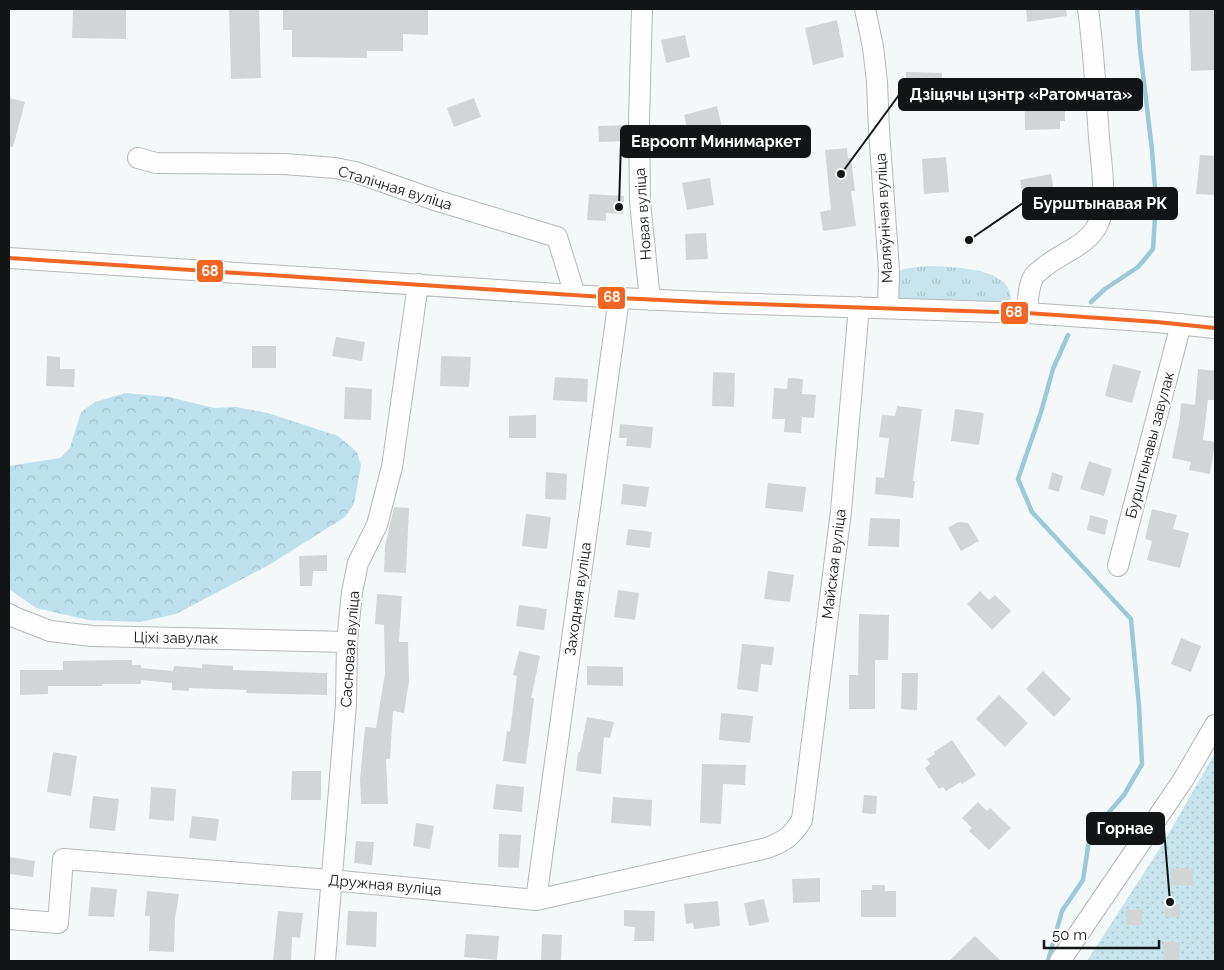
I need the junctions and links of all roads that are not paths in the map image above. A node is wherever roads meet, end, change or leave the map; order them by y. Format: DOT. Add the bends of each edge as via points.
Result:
graph roads {
  1 [pos="642,9"];
  2 [pos="865,9"];
  3 [pos="1088,9"];
  4 [pos="138,158"];
  5 [pos="9,258"];
  6 [pos="418,284"];
  7 [pos="575,295"];
  8 [pos="619,298"];
  9 [pos="650,300"];
  10 [pos="859,307"];
  11 [pos="888,308"];
  12 [pos="1027,313"];
  13 [pos="1181,324"];
  14 [pos="1215,328"];
  15 [pos="1118,566"];
  16 [pos="9,614"];
  17 [pos="347,642"];
  18 [pos="1215,725"];
  19 [pos="802,820"];
  20 [pos="331,880"];
  21 [pos="536,900"];
  22 [pos="9,919"];
  23 [pos="325,961"];
  24 [pos="1060,961"];
  1 -- 9 [label="street, Новая вуліца" via="640,202"];
  2 -- 11 [label="street, Маляўнічая вуліца" via="877,82 889,270"];
  3 -- 12 [label="street" via="1102,171 1102,217 1088,238 1034,276 1028,293"];
  4 -- 7 [label="street, Сталічная вуліца" via="156,163 316,166 355,172 557,237"];
  5 -- 6 [label="street"];
  6 -- 7 [label="street"];
  6 -- 17 [label="street, Сасновая вуліца" via="392,467 377,525 358,563"];
  7 -- 8 [label="street"];
  8 -- 9 [label="street"];
  8 -- 21 [label="street, Заходняя вуліца"];
  9 -- 10 [label="street"];
  10 -- 11 [label="street"];
  10 -- 19 [label="street, Майская вуліца" via="841,511"];
  11 -- 12 [label="street"];
  12 -- 13 [label="street"];
  13 -- 14 [label="street"];
  13 -- 15 [label="street, Бурштынавы завулак"];
  16 -- 17 [label="street, Ціхі завулак" via="50,631 92,636"];
  17 -- 20 [label="street, Сасновая вуліца" via="346,704"];
  18 -- 24 [label="street" via="1183,780"];
  19 -- 21 [label="street, Дружная вуліца" via="784,842 766,848"];
  20 -- 21 [label="street, Дружная вуліца"];
  20 -- 22 [label="street, Дружная вуліца" via="63,859 58,922"];
  20 -- 23 [label="street, Сасновая вуліца"];
}
